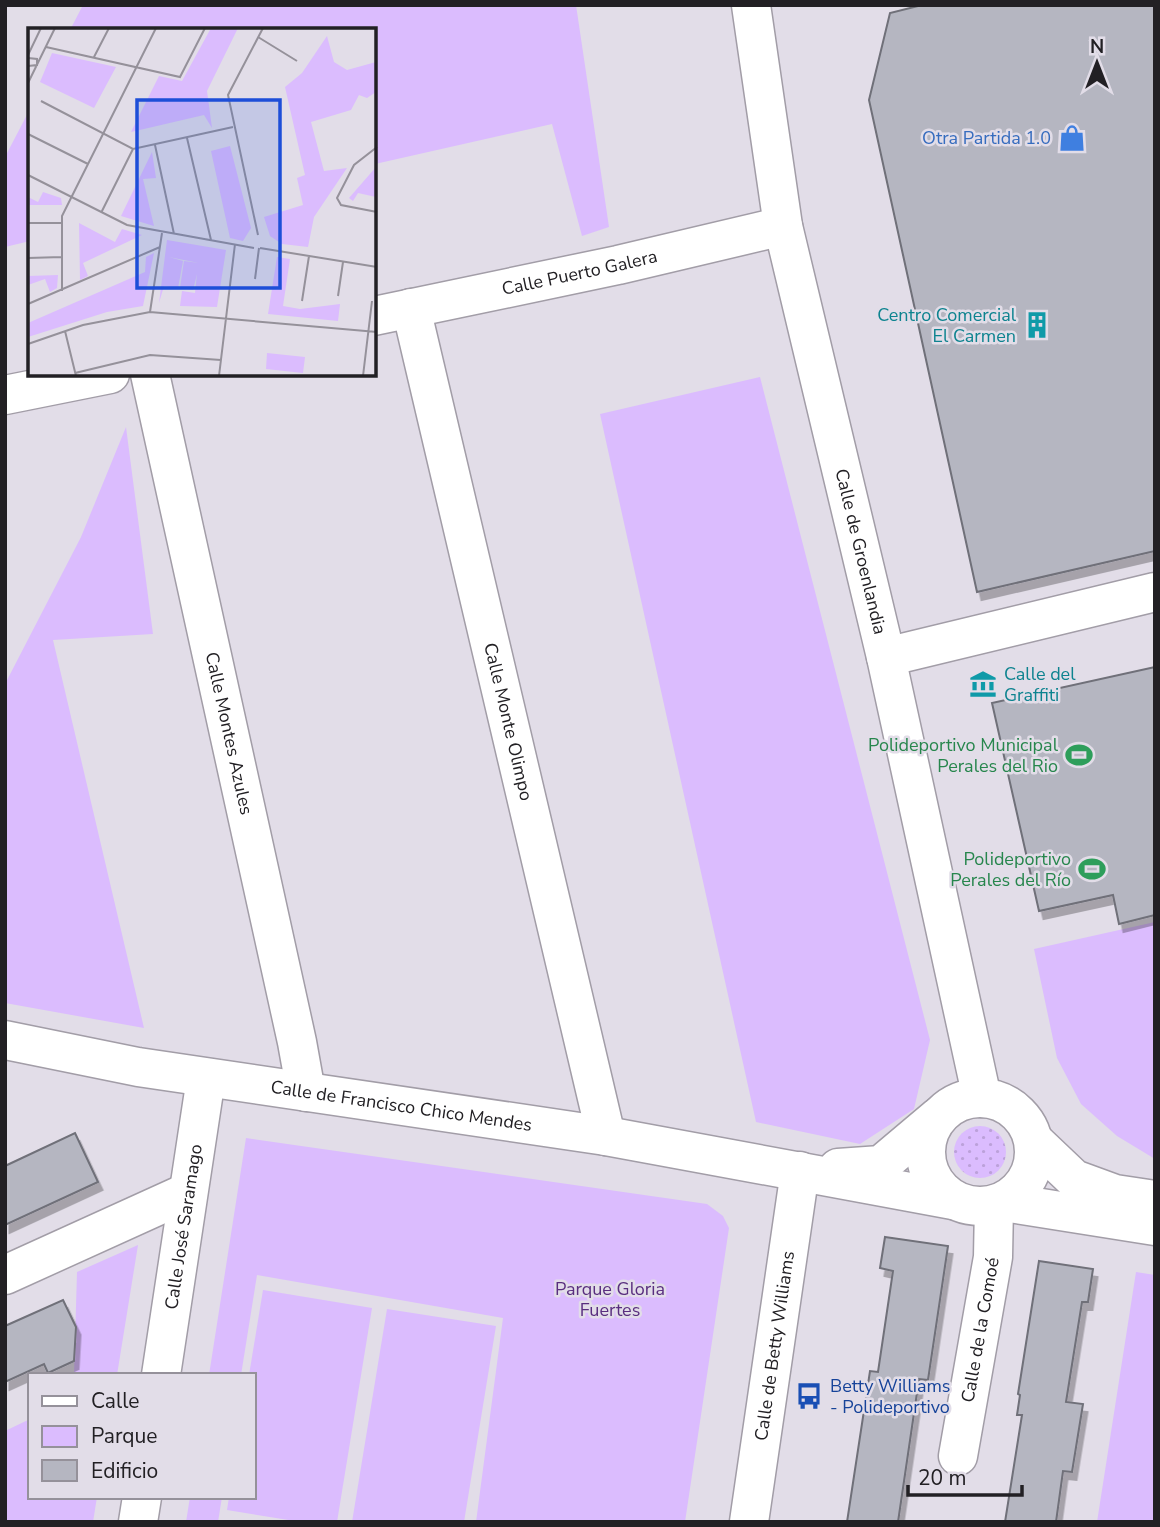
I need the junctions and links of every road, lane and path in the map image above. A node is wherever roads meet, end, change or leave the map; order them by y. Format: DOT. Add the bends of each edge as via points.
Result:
graph roads {
  1 [pos="751,5"];
  2 [pos="783,226"];
  3 [pos="411,308"];
  4 [pos="376,316"];
  5 [pos="100,376"];
  6 [pos="150,376"];
  7 [pos="5,395"];
  8 [pos="1155,592"];
  9 [pos="886,657"];
  10 [pos="5,1040"];
  11 [pos="206,1078"];
  12 [pos="306,1092"];
  13 [pos="982,1098"];
  14 [pos="939,1117"];
  15 [pos="606,1136"];
  16 [pos="1034,1141"];
  17 [pos="800,1171"];
  18 [pos="188,1192"];
  19 [pos="953,1200"];
  20 [pos="1155,1200"];
  21 [pos="999,1203"];
  22 [pos="1155,1226"];
  23 [pos="5,1275"];
  24 [pos="161,1373"];
  25 [pos="958,1456"];
  26 [pos="142,1499"];
  27 [pos="138,1522"];
  28 [pos="749,1522"];
  1 -- 2 [label="street, Calle de Groenlandia"];
  2 -- 3 [label="street, Calle Puerto Galera"];
  2 -- 9 [label="street, Calle de Groenlandia"];
  3 -- 4 [label="street, Calle Puerto Galera"];
  3 -- 15 [label="street, Calle Monte Olimpo"];
  5 -- 7 [label="street"];
  6 -- 12 [label="street, Calle Montes Azules"];
  8 -- 9 [label="street"];
  9 -- 13 [label="street, Calle de Groenlandia"];
  10 -- 11 [label="street, Calle de Francisco Chico Mendes"];
  11 -- 12 [label="street, Calle de Francisco Chico Mendes"];
  11 -- 18 [label="street, Calle José Saramago"];
  12 -- 15 [label="street, Calle de Francisco Chico Mendes"];
  13 -- 14 [label="street" via="952,1106"];
  13 -- 16 [label="street" via="1015,1111"];
  14 -- 17 [label="street, Calle de Francisco Chico Mendes" via="881,1165"];
  14 -- 19 [label="street" via="926,1146 927,1161 936,1183"];
  15 -- 17 [label="street, Calle de Francisco Chico Mendes"];
  16 -- 20 [label="street" via="1074,1179 1115,1194"];
  16 -- 21 [label="street" via="1029,1177"];
  17 -- 19 [label="street, Calle de Francisco Chico Mendes"];
  17 -- 28 [label="street, Calle de Betty Williams"];
  18 -- 23 [label="street"];
  18 -- 24 [label="street, Calle José Saramago"];
  19 -- 21 [label="street" via="968,1205"];
  21 -- 22 [label="street"];
  21 -- 25 [label="street, Calle de la Comoé"];
  26 -- 27 [label="street"];
}
